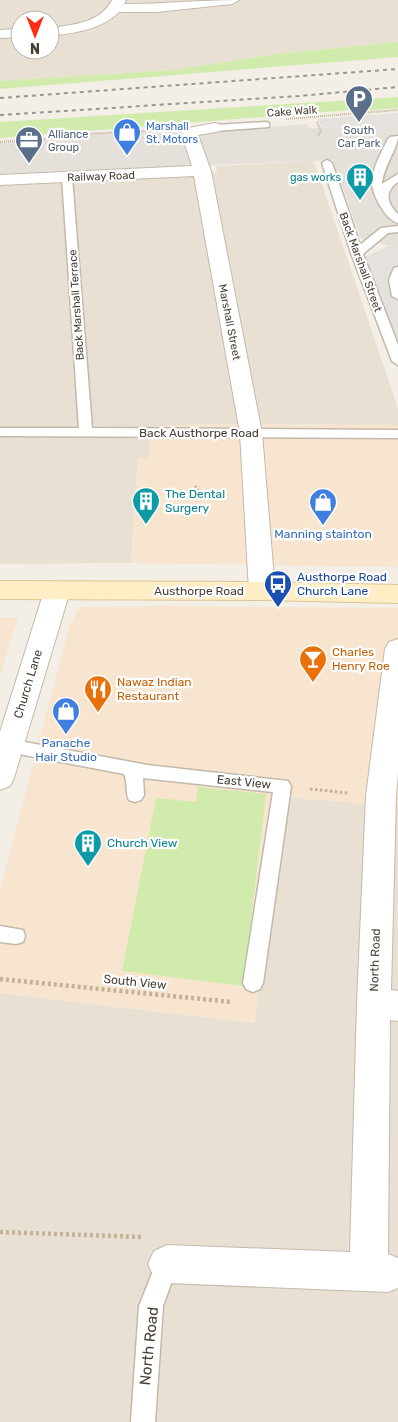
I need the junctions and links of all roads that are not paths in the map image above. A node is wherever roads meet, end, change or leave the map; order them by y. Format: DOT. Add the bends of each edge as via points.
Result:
graph roads {
  1 [pos="232,0"];
  2 [pos="118,4"];
  3 [pos="60,30"];
  4 [pos="266,125"];
  5 [pos="215,128"];
  6 [pos="398,139"];
  7 [pos="327,163"];
  8 [pos="398,169"];
  9 [pos="202,172"];
  10 [pos="380,172"];
  11 [pos="67,177"];
  12 [pos="398,177"];
  13 [pos="0,180"];
  14 [pos="382,195"];
  15 [pos="398,220"];
  16 [pos="398,228"];
  17 [pos="357,253"];
  18 [pos="398,270"];
  19 [pos="398,296"];
  20 [pos="398,361"];
  21 [pos="0,432"];
  22 [pos="86,432"];
  23 [pos="251,433"];
  24 [pos="398,434"];
  25 [pos="0,590"];
  26 [pos="57,590"];
  27 [pos="262,591"];
  28 [pos="398,594"];
  29 [pos="398,649"];
  30 [pos="395,708"];
  31 [pos="9,746"];
  32 [pos="130,769"];
  33 [pos="0,778"];
  34 [pos="135,795"];
  35 [pos="253,983"];
  36 [pos="386,1005"];
  37 [pos="167,1264"];
  38 [pos="143,1422"];
  1 -- 2 [label="street" via="157,8"];
  2 -- 3 [label="street" via="106,16 90,24"];
  4 -- 5 [label="lane"];
  5 -- 9 [label="street, Marshall Street" via="189,132"];
  6 -- 10 [label="lane" via="394,139 387,150"];
  7 -- 17 [label="lane, Back Marshall Street"];
  8 -- 10 [label="lane"];
  9 -- 11 [label="street, Railway Road"];
  9 -- 23 [label="street, Marshall Street"];
  10 -- 14 [label="lane" via="377,185"];
  11 -- 13 [label="street, Railway Road"];
  11 -- 22 [label="lane, Back Marshall Terrace"];
  12 -- 14 [label="lane"];
  14 -- 15 [label="lane" via="384,207"];
  16 -- 17 [label="lane" via="385,230"];
  17 -- 20 [label="lane, Back Marshall Street"];
  18 -- 19 [label="lane" via="394,275"];
  21 -- 22 [label="lane, Back Austhorpe Road"];
  22 -- 23 [label="lane, Back Austhorpe Road"];
  23 -- 24 [label="lane, Back Austhorpe Road"];
  23 -- 27 [label="street, Marshall Street"];
  25 -- 26 [label="street, Austhorpe Road"];
  26 -- 27 [label="street, Austhorpe Road"];
  26 -- 31 [label="street, Church Lane"];
  27 -- 28 [label="street, Austhorpe Road"];
  29 -- 30 [label="street, North Road"];
  30 -- 36 [label="street, North Road" via="381,796"];
  31 -- 32 [label="lane, East View"];
  31 -- 33 [label="street, Church Lane"];
  32 -- 34 [label="lane" via="135,780"];
  32 -- 35 [label="lane, East View" via="282,786"];
  36 -- 37 [label="street, North Road" via="378,1272"];
  37 -- 38 [label="lane, North Road" via="151,1306"];
}
